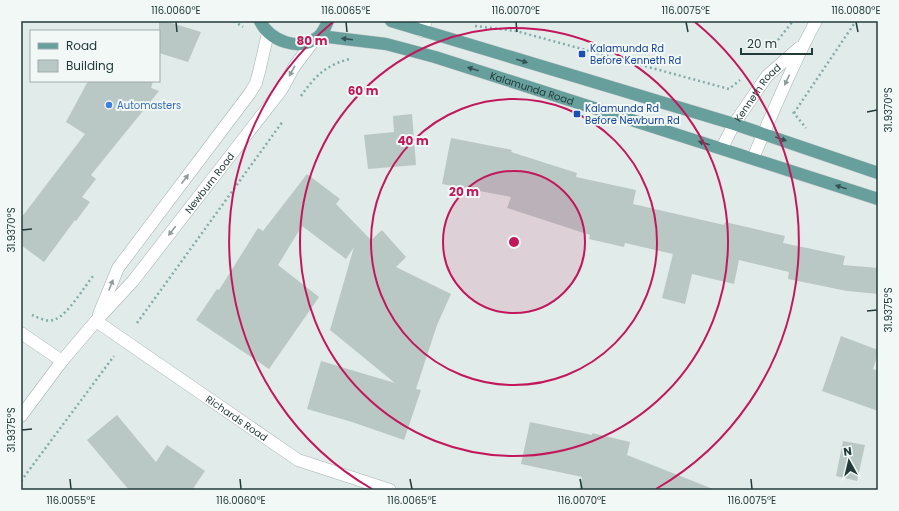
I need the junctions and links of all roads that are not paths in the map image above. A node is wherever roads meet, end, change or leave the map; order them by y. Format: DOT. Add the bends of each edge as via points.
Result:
graph roads {
  1 [pos="260,21"];
  2 [pos="328,21"];
  3 [pos="391,21"];
  4 [pos="816,21"];
  5 [pos="424,26"];
  6 [pos="268,33"];
  7 [pos="317,37"];
  8 [pos="803,45"];
  9 [pos="734,124"];
  10 [pos="764,134"];
  11 [pos="722,148"];
  12 [pos="753,158"];
  13 [pos="878,173"];
  14 [pos="878,199"];
  15 [pos="96,321"];
  16 [pos="21,333"];
  17 [pos="62,361"];
  18 [pos="21,416"];
  19 [pos="390,490"];
  1 -- 6 [label="main road, Kalamunda Road"];
  2 -- 7 [label="main road"];
  3 -- 5 [label="main road"];
  4 -- 8 [label="street, Kenneth Road"];
  5 -- 9 [label="main road, one-way"];
  6 -- 7 [label="main road, Kalamunda Road" via="279,41 289,43 307,42"];
  15 -- 6 [label="street, Newburn Road, one-way" via="118,268 256,83"];
  11 -- 7 [label="main road, Kalamunda Road, one-way" via="435,57 386,44"];
  7 -- 15 [label="street, Newburn Road, one-way" via="294,67 282,89 143,269"];
  8 -- 9 [label="street, Kenneth Road" via="768,76"];
  8 -- 10 [label="street, Kenneth Road, one-way"];
  9 -- 10 [label="main road"];
  9 -- 11 [label="street, Kenneth Road"];
  10 -- 12 [label="street, Kenneth Road"];
  10 -- 13 [label="main road, one-way"];
  11 -- 12 [label="main road, Kalamunda Road"];
  14 -- 12 [label="main road, Kalamunda Road, one-way"];
  15 -- 17 [label="street, Newburn Road"];
  15 -- 19 [label="street, Richards Road" via="298,460"];
  16 -- 17 [label="street"];
  17 -- 18 [label="street, Newburn Road"];
}
